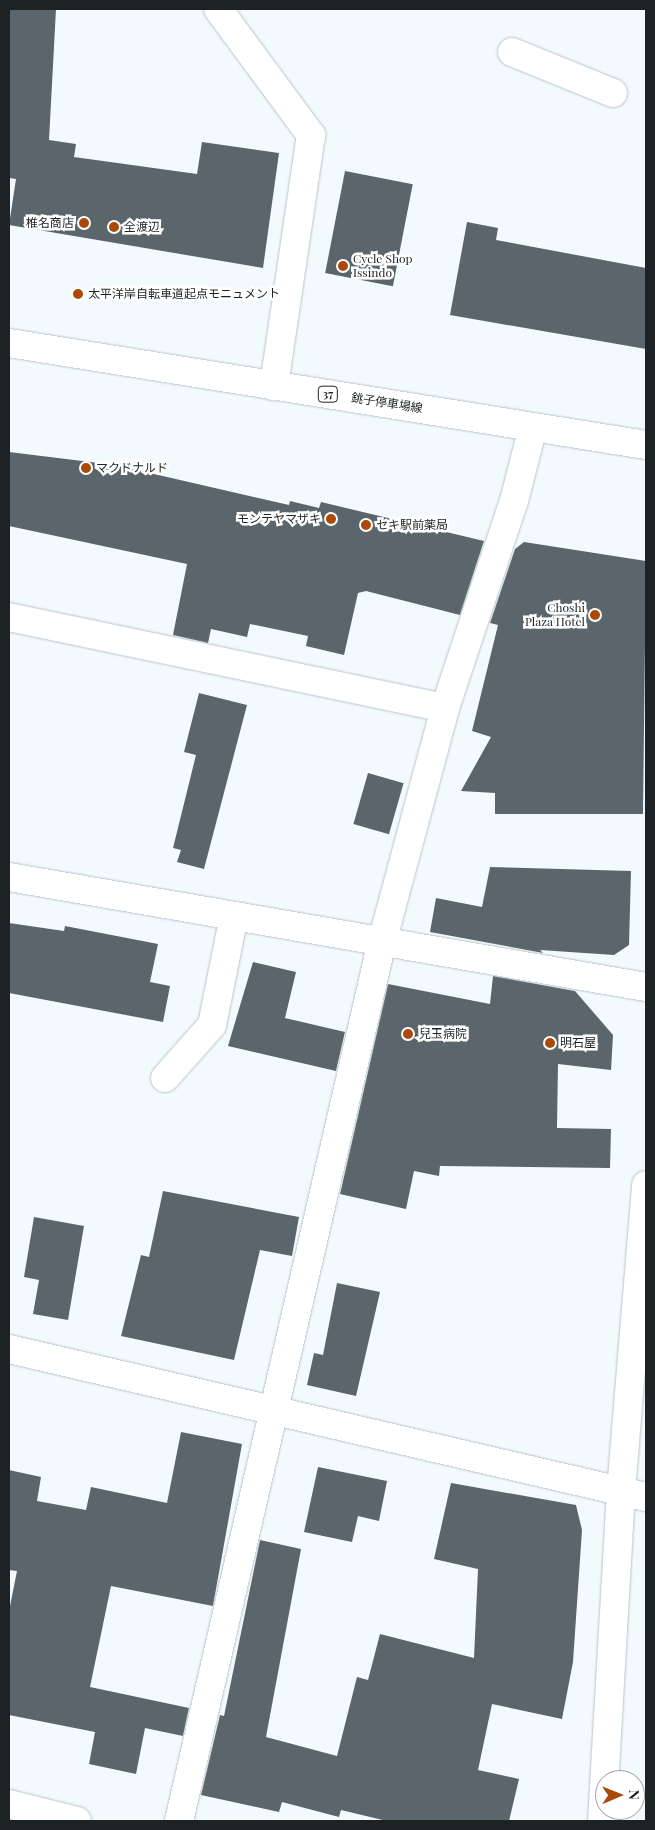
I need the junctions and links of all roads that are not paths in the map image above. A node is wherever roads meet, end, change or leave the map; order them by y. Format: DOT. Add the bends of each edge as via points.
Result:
graph roads {
  1 [pos="218,9"];
  2 [pos="512,52"];
  3 [pos="613,94"];
  4 [pos="9,343"];
  5 [pos="274,386"];
  6 [pos="533,427"];
  7 [pos="646,445"];
  8 [pos="9,617"];
  9 [pos="445,708"];
  10 [pos="9,877"];
  11 [pos="234,916"];
  12 [pos="382,942"];
  13 [pos="646,988"];
  14 [pos="165,1078"];
  15 [pos="646,1185"];
  16 [pos="9,1350"];
  17 [pos="274,1411"];
  18 [pos="634,1494"];
  19 [pos="9,1804"];
  20 [pos="77,1821"];
  21 [pos="178,1821"];
  22 [pos="602,1821"];
  1 -- 5 [label="street" via="311,136"];
  2 -- 3 [label="street"];
  4 -- 5 [label="street, 銚子停車場線 / 37"];
  5 -- 6 [label="street, 銚子停車場線 / 37"];
  6 -- 7 [label="street, 銚子停車場線 / 37"];
  6 -- 9 [label="street" via="514,501"];
  8 -- 9 [label="street"];
  9 -- 12 [label="street"];
  10 -- 11 [label="street"];
  11 -- 12 [label="street"];
  11 -- 14 [label="street" via="212,1025"];
  12 -- 13 [label="street"];
  12 -- 17 [label="street"];
  15 -- 18 [label="street"];
  16 -- 17 [label="street"];
  17 -- 18 [label="street"];
  17 -- 21 [label="street"];
  18 -- 22 [label="street"];
  19 -- 20 [label="street"];
}
